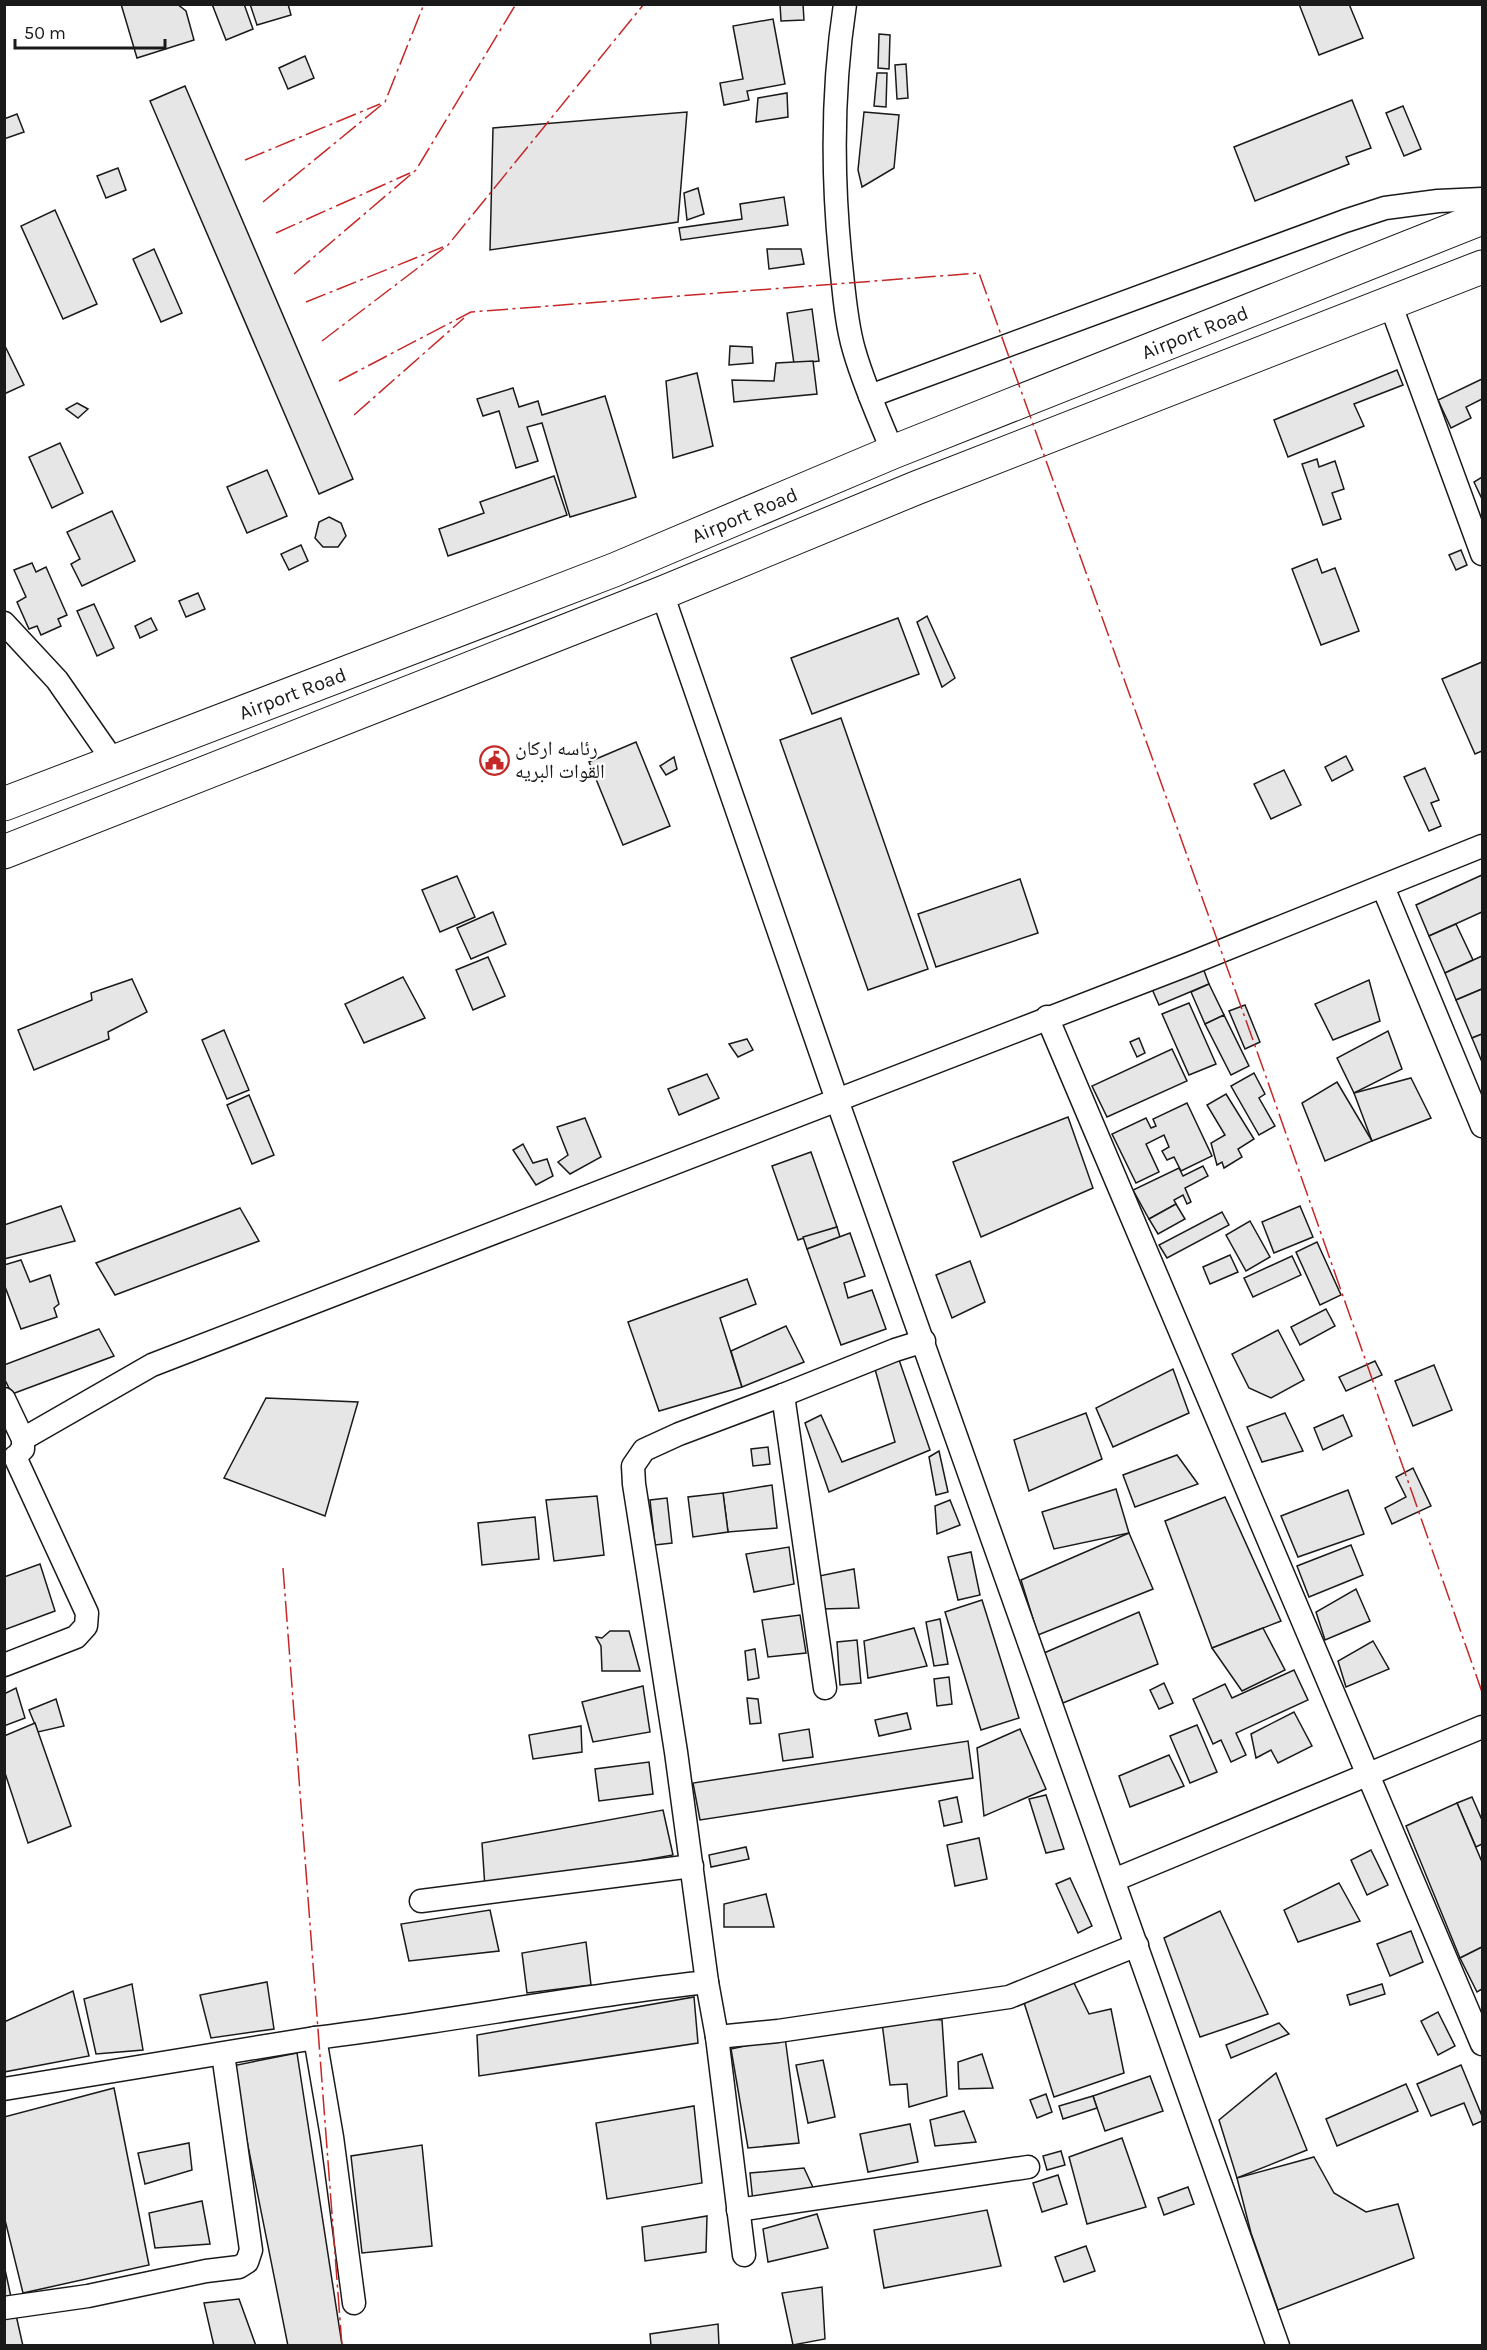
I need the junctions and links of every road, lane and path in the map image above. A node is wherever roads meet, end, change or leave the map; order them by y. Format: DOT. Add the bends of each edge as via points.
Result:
graph roads {
  1 [pos="845,4"];
  2 [pos="1482,199"];
  3 [pos="1482,218"];
  4 [pos="1482,267"];
  5 [pos="1390,303"];
  6 [pos="870,396"];
  7 [pos="893,452"];
  8 [pos="1482,554"];
  9 [pos="662,593"];
  10 [pos="4,623"];
  11 [pos="114,762"];
  12 [pos="4,804"];
  13 [pos="1482,846"];
  14 [pos="4,852"];
  15 [pos="1383,887"];
  16 [pos="1047,1017"];
  17 [pos="837,1100"];
  18 [pos="1482,1126"];
  19 [pos="924,1341"];
  20 [pos="783,1395"];
  21 [pos="4,1399"];
  22 [pos="14,1452"];
  23 [pos="4,1665"];
  24 [pos="825,1688"];
  25 [pos="1482,1727"];
  26 [pos="1369,1773"];
  27 [pos="692,1866"];
  28 [pos="1114,1880"];
  29 [pos="422,1901"];
  30 [pos="1137,1945"];
  31 [pos="707,1982"];
  32 [pos="717,2037"];
  33 [pos="315,2038"];
  34 [pos="1482,2044"];
  35 [pos="223,2054"];
  36 [pos="4,2089"];
  37 [pos="1028,2168"];
  38 [pos="738,2210"];
  39 [pos="744,2255"];
  40 [pos="354,2303"];
  41 [pos="4,2308"];
  42 [pos="1278,2346"];
  1 -- 6 [label="street" via="837,62 835,124 839,241 853,348"];
  2 -- 6 [label="street" via="1385,208"];
  3 -- 7 [label="highway, Airport Road"];
  4 -- 5 [label="highway, Airport Road"];
  5 -- 8 [label="street"];
  5 -- 9 [label="highway, Airport Road" via="916,488"];
  6 -- 7 [label="street"];
  7 -- 11 [label="highway, Airport Road" via="614,570"];
  9 -- 14 [label="highway, Airport Road"];
  9 -- 17 [label="street"];
  10 -- 11 [label="street" via="57,680"];
  11 -- 12 [label="highway, Airport Road"];
  13 -- 15 [label="street"];
  15 -- 16 [label="street"];
  15 -- 18 [label="street"];
  16 -- 17 [label="street"];
  16 -- 26 [label="street"];
  17 -- 19 [label="street"];
  17 -- 22 [label="street" via="152,1365"];
  19 -- 20 [label="street"];
  19 -- 28 [label="street"];
  20 -- 24 [label="street"];
  20 -- 27 [label="street" via="644,1450 633,1466"];
  21 -- 22 [label="street"];
  22 -- 23 [label="street" via="87,1613 86,1626 76,1637"];
  25 -- 26 [label="street"];
  26 -- 28 [label="street"];
  26 -- 34 [label="street"];
  27 -- 29 [label="street"];
  27 -- 31 [label="street"];
  28 -- 30 [label="street"];
  30 -- 32 [label="street" via="998,2000"];
  30 -- 42 [label="street"];
  31 -- 32 [label="street"];
  31 -- 33 [label="street"];
  32 -- 38 [label="street"];
  33 -- 35 [label="street"];
  33 -- 40 [label="street"];
  35 -- 36 [label="street"];
  35 -- 41 [label="street" via="251,2250 247,2262 238,2267 88,2296"];
  37 -- 38 [label="street"];
  38 -- 39 [label="street"];
}
